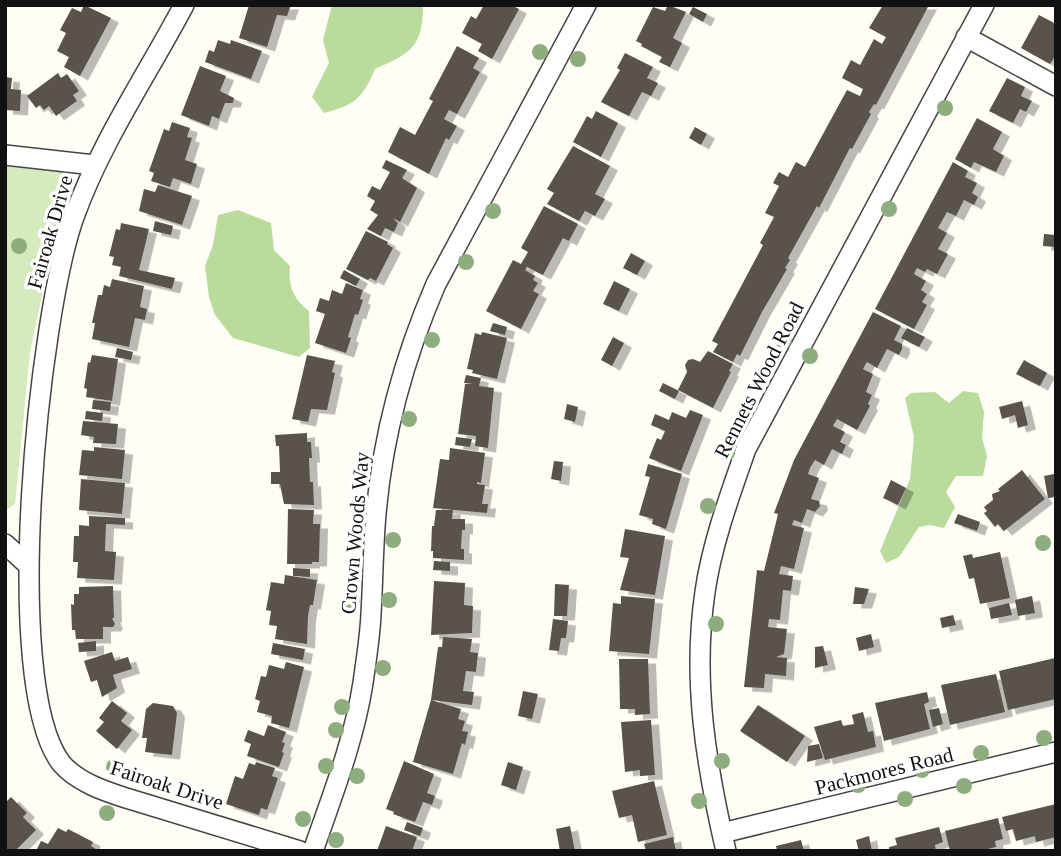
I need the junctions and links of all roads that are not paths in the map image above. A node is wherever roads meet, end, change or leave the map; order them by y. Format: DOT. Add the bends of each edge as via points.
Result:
graph roads {
  1 [pos="184,5"];
  2 [pos="586,5"];
  3 [pos="984,5"];
  4 [pos="966,37"];
  5 [pos="1056,86"];
  6 [pos="5,155"];
  7 [pos="94,165"];
  8 [pos="5,544"];
  9 [pos="27,564"];
  10 [pos="1056,752"];
  11 [pos="724,842"];
  12 [pos="300,851"];
  13 [pos="313,851"];
  1 -- 7 [label="street, Fairoak Drive"];
  2 -- 13 [label="street, Crown Woods Way" via="436,284 400,378 378,489 371,619 362,686 348,750"];
  3 -- 4 [label="street, Rennets Wood Road"];
  4 -- 5 [label="street"];
  4 -- 11 [label="street, Rennets Wood Road" via="746,449 722,515 705,589 699,686 707,760"];
  6 -- 7 [label="street, Fairoak Drive"];
  7 -- 9 [label="street, Fairoak Drive" via="73,219 49,320 39,390"];
  8 -- 9 [label="street"];
  9 -- 12 [label="street, Fairoak Drive" via="36,707 60,762 114,794"];
  10 -- 11 [label="street, Packmores Road"];
}
